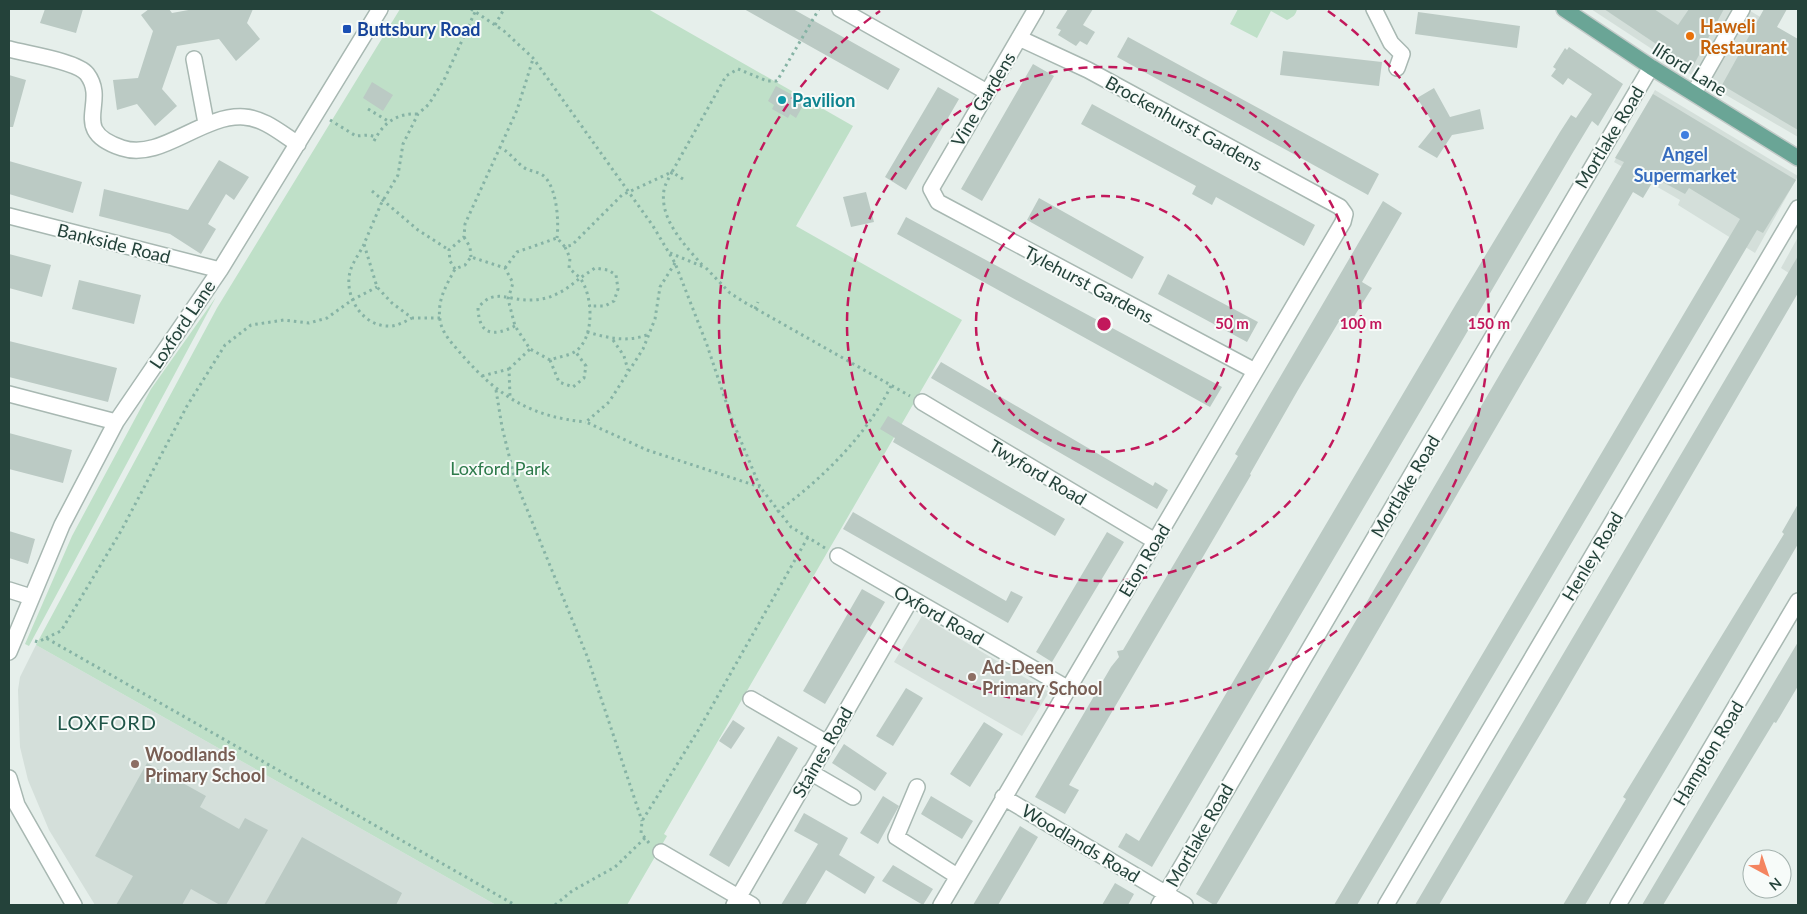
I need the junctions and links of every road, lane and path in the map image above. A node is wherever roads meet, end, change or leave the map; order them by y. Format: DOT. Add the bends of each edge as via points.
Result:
graph roads {
  1 [pos="380,9"];
  2 [pos="504,9"];
  3 [pos="819,9"];
  4 [pos="840,9"];
  5 [pos="1036,9"];
  6 [pos="1374,9"];
  7 [pos="1564,9"];
  8 [pos="1742,9"];
  9 [pos="473,10"];
  10 [pos="495,25"];
  11 [pos="1019,38"];
  12 [pos="9,49"];
  13 [pos="533,58"];
  14 [pos="194,59"];
  15 [pos="1651,67"];
  16 [pos="1397,68"];
  17 [pos="987,92"];
  18 [pos="1694,93"];
  19 [pos="368,109"];
  20 [pos="418,114"];
  21 [pos="329,120"];
  22 [pos="388,121"];
  23 [pos="206,123"];
  24 [pos="298,144"];
  25 [pos="499,147"];
  26 [pos="1798,158"];
  27 [pos="672,172"];
  28 [pos="683,179"];
  29 [pos="930,189"];
  30 [pos="628,190"];
  31 [pos="372,191"];
  32 [pos="384,200"];
  33 [pos="1798,208"];
  34 [pos="1345,214"];
  35 [pos="9,216"];
  36 [pos="464,237"];
  37 [pos="557,238"];
  38 [pos="364,244"];
  39 [pos="565,247"];
  40 [pos="449,250"];
  41 [pos="668,252"];
  42 [pos="471,256"];
  43 [pos="675,263"];
  44 [pos="506,268"];
  45 [pos="706,268"];
  46 [pos="455,269"];
  47 [pos="220,270"];
  48 [pos="580,278"];
  49 [pos="377,287"];
  50 [pos="508,299"];
  51 [pos="352,300"];
  52 [pos="758,302"];
  53 [pos="589,306"];
  54 [pos="755,309"];
  55 [pos="412,318"];
  56 [pos="440,318"];
  57 [pos="515,326"];
  58 [pos="587,332"];
  59 [pos="649,334"];
  60 [pos="613,340"];
  61 [pos="530,349"];
  62 [pos="575,351"];
  63 [pos="550,360"];
  64 [pos="509,369"];
  65 [pos="628,370"];
  66 [pos="1255,371"];
  67 [pos="482,376"];
  68 [pos="891,386"];
  69 [pos="496,390"];
  70 [pos="9,394"];
  71 [pos="510,398"];
  72 [pos="922,402"];
  73 [pos="116,422"];
  74 [pos="586,422"];
  75 [pos="760,487"];
  76 [pos="777,512"];
  77 [pos="808,537"];
  78 [pos="1155,541"];
  79 [pos="838,556"];
  80 [pos="9,590"];
  81 [pos="31,597"];
  82 [pos="911,599"];
  83 [pos="1798,600"];
  84 [pos="46,638"];
  85 [pos="35,641"];
  86 [pos="9,652"];
  87 [pos="1067,688"];
  88 [pos="751,698"];
  89 [pos="827,743"];
  90 [pos="810,772"];
  91 [pos="9,778"];
  92 [pos="917,787"];
  93 [pos="852,796"];
  94 [pos="1003,797"];
  95 [pos="642,821"];
  96 [pos="645,838"];
  97 [pos="661,852"];
  98 [pos="957,876"];
  99 [pos="1162,899"];
  100 [pos="742,903"];
  101 [pos="74,905"];
  102 [pos="515,905"];
  103 [pos="555,905"];
  104 [pos="941,905"];
  105 [pos="1185,905"];
  106 [pos="1386,905"];
  107 [pos="1618,905"];
  1 -- 24 [label="street, Loxford Lane"];
  2 -- 10 [label="path"];
  3 -- 27 [label="path" via="777,81 767,81 738,69 726,76"];
  4 -- 17 [label="street"];
  5 -- 11 [label="street, Vine Gardens"];
  6 -- 16 [label="street" via="1391,43 1402,54"];
  7 -- 15 [label="main road, Ilford Lane"];
  8 -- 18 [label="street"];
  9 -- 10 [label="path"];
  9 -- 20 [label="path" via="444,80 430,104"];
  10 -- 13 [label="path"];
  11 -- 17 [label="street, Vine Gardens"];
  11 -- 34 [label="street, Brockenhurst Gardens" via="1088,70 1340,207"];
  12 -- 23 [label="street" via="71,64 87,73 94,100 92,125 98,135 123,148 143,151"];
  13 -- 25 [label="path" via="517,110"];
  13 -- 30 [label="path"];
  14 -- 23 [label="street"];
  15 -- 18 [label="main road, Ilford Lane"];
  15 -- 99 [label="street, Mortlake Road"];
  17 -- 29 [label="street, Vine Gardens"];
  18 -- 26 [label="main road, Ilford Lane"];
  19 -- 22 [label="path"];
  20 -- 22 [label="path" via="404,113"];
  20 -- 32 [label="path" via="402,144 398,175"];
  21 -- 22 [label="path" via="356,136 369,135 375,139"];
  23 -- 24 [label="street" via="245,117 260,120"];
  24 -- 47 [label="street, Loxford Lane"];
  25 -- 36 [label="path" via="471,209"];
  25 -- 37 [label="path" via="526,169 544,176 559,221"];
  27 -- 28 [label="path"];
  27 -- 30 [label="path"];
  27 -- 45 [label="path" via="664,189 668,218"];
  29 -- 66 [label="street, Tylehurst Gardens" via="938,202 988,231"];
  30 -- 39 [label="path" via="572,246"];
  30 -- 41 [label="path"];
  31 -- 32 [label="path"];
  32 -- 38 [label="path"];
  32 -- 40 [label="path" via="418,230"];
  33 -- 106 [label="street, Henley Road"];
  34 -- 66 [label="street, Eton Road"];
  35 -- 47 [label="street, Bankside Road"];
  36 -- 40 [label="path"];
  36 -- 42 [label="path" via="470,246"];
  37 -- 39 [label="path"];
  37 -- 44 [label="path" via="517,252"];
  38 -- 49 [label="path"];
  38 -- 51 [label="path" via="350,272"];
  39 -- 48 [label="path" via="570,258 568,268"];
  40 -- 46 [label="path"];
  41 -- 43 [label="path"];
  41 -- 45 [label="path"];
  42 -- 44 [label="path"];
  42 -- 46 [label="path" via="465,266"];
  43 -- 59 [label="path" via="660,287"];
  43 -- 75 [label="path"];
  44 -- 50 [label="path" via="513,283"];
  45 -- 54 [label="path" via="730,293"];
  46 -- 56 [label="path" via="442,294"];
  47 -- 73 [label="street, Loxford Lane"];
  48 -- 50 [label="path" via="549,298"];
  48 -- 53 [label="path" via="585,284"];
  48 -- 53 [label="path" via="595,268 608,270 616,276 618,289 614,301 605,306"];
  49 -- 51 [label="path"];
  49 -- 55 [label="path"];
  50 -- 57 [label="path"];
  50 -- 57 [label="path" via="495,295 487,298 478,308 478,318 491,333 501,333"];
  51 -- 55 [label="path" via="373,323 396,326"];
  51 -- 84 [label="path" via="327,318 309,323 284,320 251,325 225,345 187,406 121,531 61,631"];
  52 -- 54 [label="path"];
  53 -- 58 [label="path"];
  54 -- 68 [label="path"];
  55 -- 56 [label="path"];
  56 -- 67 [label="path" via="449,340"];
  57 -- 61 [label="path"];
  58 -- 60 [label="path"];
  58 -- 62 [label="path"];
  59 -- 60 [label="path"];
  59 -- 65 [label="path"];
  60 -- 65 [label="path" via="624,356"];
  61 -- 63 [label="path"];
  61 -- 64 [label="path"];
  62 -- 63 [label="path"];
  62 -- 63 [label="path" via="586,366 584,378 574,387 559,382"];
  64 -- 67 [label="path"];
  64 -- 71 [label="path"];
  65 -- 74 [label="path" via="609,402"];
  66 -- 78 [label="street, Eton Road"];
  67 -- 69 [label="path"];
  68 -- 72 [label="path"];
  68 -- 76 [label="path" via="882,404 841,455 801,494"];
  69 -- 71 [label="path"];
  69 -- 95 [label="path" via="515,480 587,656"];
  70 -- 73 [label="street"];
  71 -- 74 [label="path" via="537,413 560,420"];
  72 -- 78 [label="street, Twyford Road"];
  73 -- 81 [label="street, Loxford Lane" via="62,525"];
  74 -- 75 [label="path" via="647,450"];
  75 -- 76 [label="path"];
  76 -- 77 [label="path"];
  77 -- 79 [label="path"];
  77 -- 95 [label="path"];
  78 -- 87 [label="street, Eton Road"];
  79 -- 82 [label="street, Oxford Road"];
  80 -- 81 [label="street"];
  81 -- 86 [label="street, Loxford Lane"];
  82 -- 87 [label="street, Oxford Road"];
  82 -- 89 [label="street, Staines Road"];
  83 -- 107 [label="street, Hampton Road"];
  84 -- 85 [label="path"];
  84 -- 102 [label="path"];
  87 -- 94 [label="street, Eton Road"];
  88 -- 89 [label="street"];
  89 -- 90 [label="street, Staines Road"];
  90 -- 93 [label="street"];
  90 -- 100 [label="street, Staines Road"];
  91 -- 101 [label="street" via="17,805"];
  92 -- 98 [label="street" via="896,837"];
  94 -- 98 [label="street, Eton Road"];
  94 -- 99 [label="street, Woodlands Road"];
  95 -- 96 [label="path" via="640,833"];
  96 -- 97 [label="path"];
  96 -- 103 [label="path" via="615,867"];
  97 -- 100 [label="street"];
  98 -- 104 [label="street, Eton Road"];
  99 -- 105 [label="street, Woodlands Road"];
}
